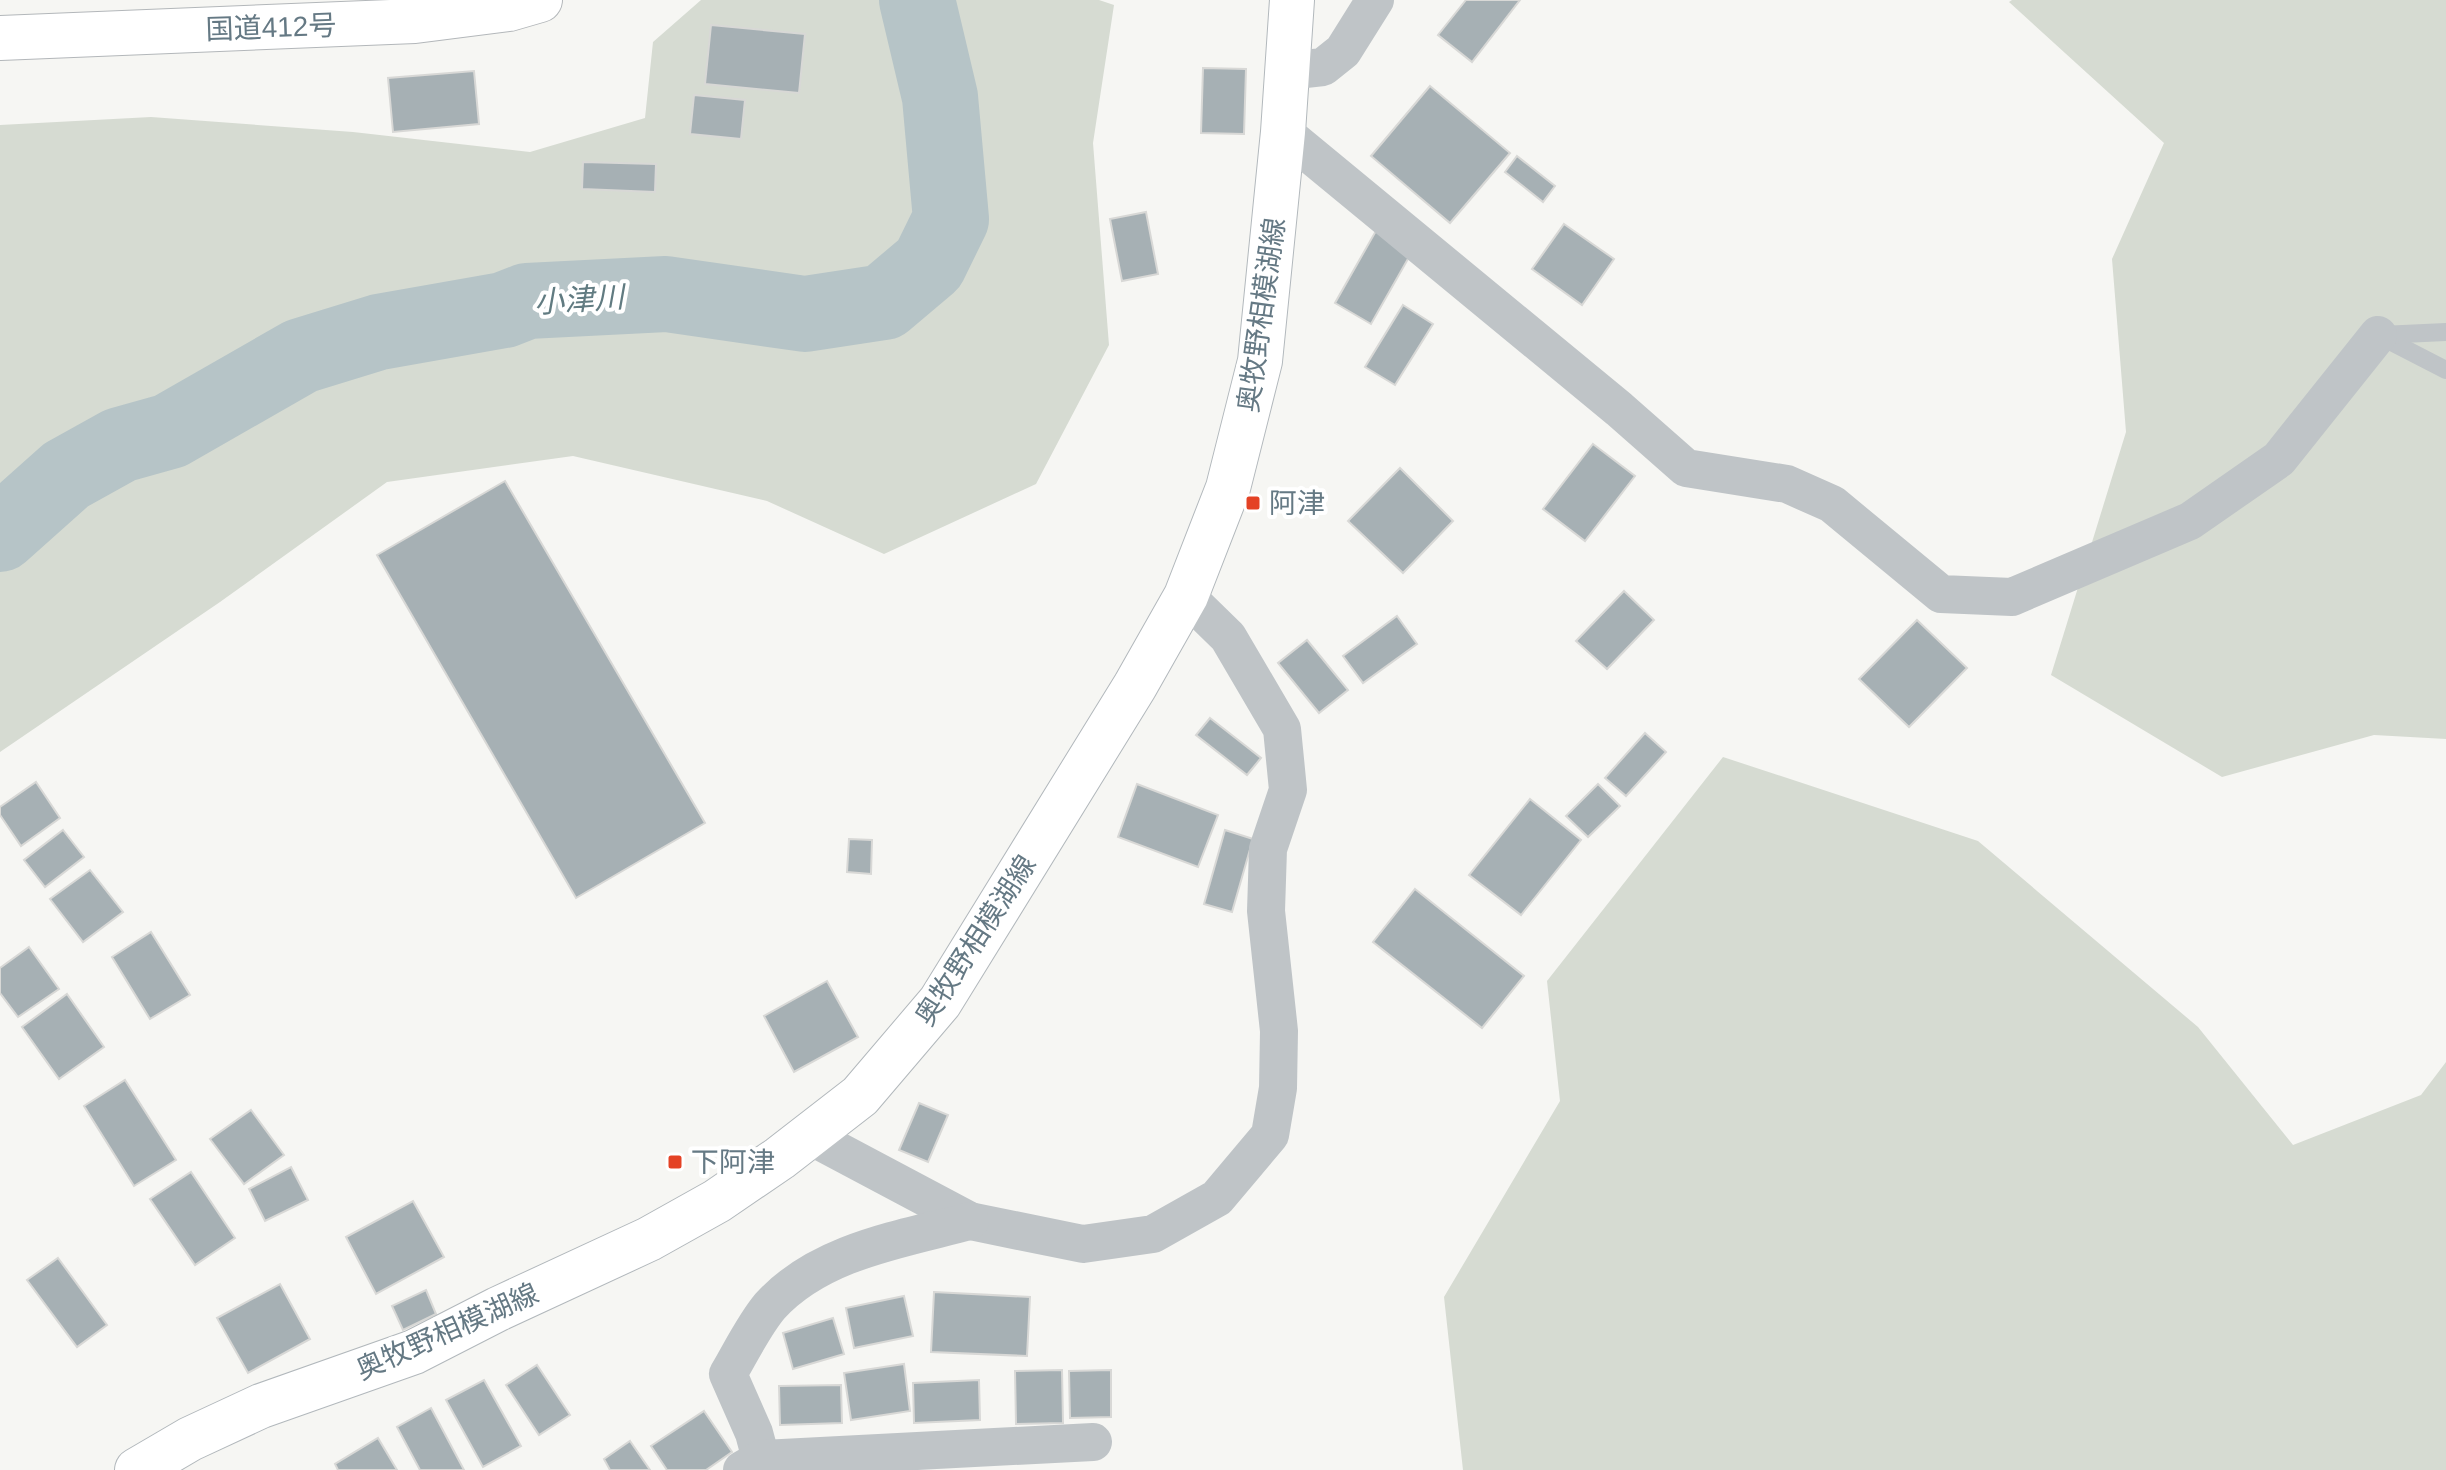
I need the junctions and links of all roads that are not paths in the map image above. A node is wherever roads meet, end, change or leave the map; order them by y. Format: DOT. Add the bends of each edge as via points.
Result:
graph roads {
  1 [pos="540,0"];
  2 [pos="1292,0"];
  3 [pos="1375,0"];
  4 [pos="0,38"];
  5 [pos="1287,71"];
  6 [pos="1283,132"];
  7 [pos="2446,332"];
  8 [pos="2378,335"];
  9 [pos="2446,370"];
  10 [pos="1186,596"];
  11 [pos="810,1136"];
  12 [pos="970,1221"];
  13 [pos="1093,1442"];
  14 [pos="751,1464"];
  15 [pos="137,1470"];
  1 -- 4 [label="main road, 国道412号" via="415,21"];
  2 -- 5 [label="main road, 奥牧野相模湖線"];
  3 -- 5 [label="street" via="1343,51 1323,67"];
  5 -- 6 [label="main road, 奥牧野相模湖線"];
  6 -- 8 [label="street" via="1686,468 1787,484 1832,504 1941,594 2012,597 2190,521 2279,459"];
  6 -- 10 [label="main road, 奥牧野相模湖線" via="1260,361 1228,488"];
  7 -- 8 [label="lane"];
  8 -- 9 [label="lane"];
  10 -- 11 [label="main road, 奥牧野相模湖線" via="940,1002 860,1096"];
  10 -- 12 [label="street" via="1228,637 1282,729 1288,790 1268,849 1266,911 1279,1031 1270,1135 1217,1198 1153,1234 1083,1244"];
  11 -- 12 [label="street"];
  11 -- 15 [label="main road, 奥牧野相模湖線" via="717,1201 649,1239 414,1352 261,1406"];
  12 -- 14 [label="street" via="838,1259 770,1307 728,1374 754,1433"];
  13 -- 14 [label="street"];
}
